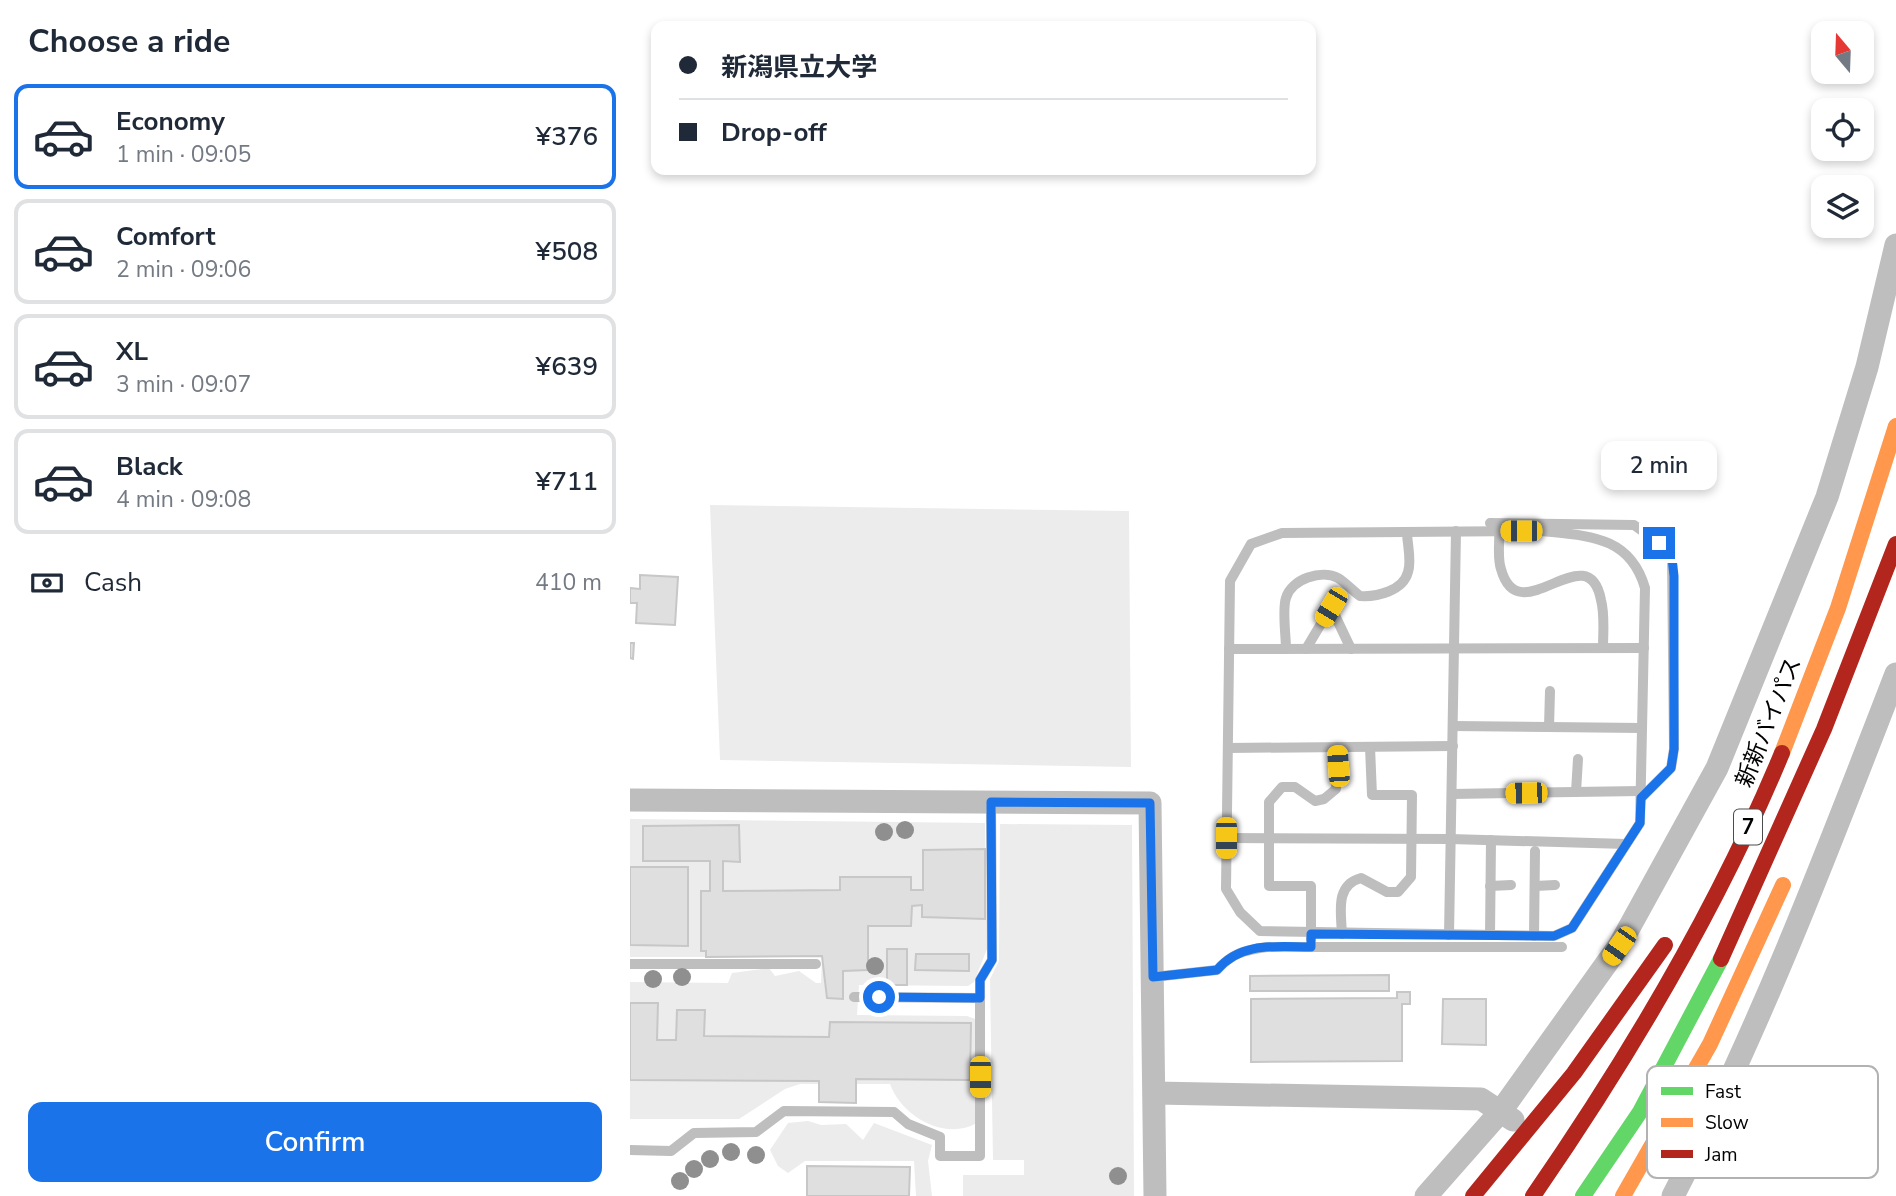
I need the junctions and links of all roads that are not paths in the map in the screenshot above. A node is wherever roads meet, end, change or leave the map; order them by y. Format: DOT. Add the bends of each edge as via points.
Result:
graph roads {
  1 [pos="1896,244"];
  2 [pos="1896,426"];
  3 [pos="1495,527"];
  4 [pos="1456,531"];
  5 [pos="1407,532"];
  6 [pos="1896,544"];
  7 [pos="1603,648"];
  8 [pos="1644,648"];
  9 [pos="1229,649"];
  10 [pos="1286,649"];
  11 [pos="1306,649"];
  12 [pos="1351,649"];
  13 [pos="1454,649"];
  14 [pos="1896,674"];
  15 [pos="1846,679"];
  16 [pos="1550,691"];
  17 [pos="1453,726"];
  18 [pos="1549,727"];
  19 [pos="1642,728"];
  20 [pos="1452,746"];
  21 [pos="1337,747"];
  22 [pos="1370,747"];
  23 [pos="1227,748"];
  24 [pos="1578,758"];
  25 [pos="1576,792"];
  26 [pos="1452,794"];
  27 [pos="1641,795"];
  28 [pos="630,800"];
  29 [pos="991,802"];
  30 [pos="1806,811"];
  31 [pos="1748,827"];
  32 [pos="1226,838"];
  33 [pos="1267,838"];
  34 [pos="1411,839"];
  35 [pos="1451,839"];
  36 [pos="1490,840"];
  37 [pos="1626,844"];
  38 [pos="1535,851"];
  39 [pos="1790,864"];
  40 [pos="1511,885"];
  41 [pos="1555,885"];
  42 [pos="1490,886"];
  43 [pos="1535,886"];
  44 [pos="1311,934"];
  45 [pos="1342,934"];
  46 [pos="1450,935"];
  47 [pos="1490,935"];
  48 [pos="1534,936"];
  49 [pos="1311,947"];
  50 [pos="1562,947"];
  51 [pos="630,964"];
  52 [pos="816,964"];
  53 [pos="1153,977"];
  54 [pos="854,997"];
  55 [pos="980,998"];
  56 [pos="1664,1066"];
  57 [pos="1697,1066"];
  58 [pos="1736,1066"];
  59 [pos="1155,1093"];
  60 [pos="1647,1096"];
  61 [pos="1510,1118"];
  62 [pos="630,1150"];
  63 [pos="1647,1158"];
  64 [pos="1682,1178"];
  65 [pos="1155,1196"];
  66 [pos="1426,1196"];
  67 [pos="1473,1196"];
  68 [pos="1533,1196"];
  69 [pos="1583,1196"];
  70 [pos="1623,1196"];
  71 [pos="1673,1196"];
  1 -- 61 [label="street" via="1867,367 1828,497 1717,768 1619,946"];
  2 -- 31 [label="highway, 新新バイパス / 7" via="1838,610"];
  3 -- 4 [label="lane"];
  3 -- 7 [label="lane" via="1500,568 1512,587 1534,593 1572,575 1591,581 1601,599"];
  3 -- 8 [label="lane" via="1592,536 1617,546 1639,568 1645,588"];
  3 -- 27 [label="lane" via="1634,525 1672,558 1674,749 1671,768"];
  4 -- 5 [label="lane"];
  4 -- 13 [label="lane"];
  5 -- 9 [label="lane" via="1282,533 1251,544 1230,581"];
  5 -- 10 [label="lane" via="1408,572 1386,593 1360,596 1337,577 1310,576 1296,585 1286,598"];
  6 -- 15 [label="highway, 7"];
  7 -- 8 [label="lane"];
  7 -- 13 [label="lane"];
  8 -- 19 [label="lane"];
  9 -- 10 [label="lane"];
  9 -- 23 [label="lane"];
  10 -- 11 [label="lane"];
  11 -- 12 [label="lane"];
  11 -- 12 [label="lane" via="1331,607"];
  12 -- 13 [label="lane"];
  13 -- 17 [label="lane"];
  14 -- 58 [label="street" via="1828,851"];
  15 -- 30 [label="highway"];
  15 -- 56 [label="highway, 7" via="1714,978"];
  16 -- 18 [label="lane"];
  17 -- 18 [label="lane"];
  17 -- 20 [label="lane"];
  18 -- 19 [label="lane"];
  19 -- 27 [label="lane"];
  20 -- 22 [label="lane"];
  20 -- 26 [label="lane"];
  21 -- 22 [label="lane"];
  21 -- 23 [label="lane"];
  21 -- 33 [label="lane" via="1336,789 1315,801 1295,787 1282,787 1269,802"];
  22 -- 34 [label="lane" via="1372,795 1412,795"];
  23 -- 32 [label="lane"];
  24 -- 25 [label="lane"];
  25 -- 26 [label="lane"];
  25 -- 27 [label="lane"];
  26 -- 35 [label="lane"];
  27 -- 37 [label="lane" via="1640,823"];
  28 -- 29 [label="street"];
  29 -- 53 [label="street" via="1150,803"];
  29 -- 55 [label="lane" via="992,960 980,980"];
  31 -- 67 [label="highway" via="1574,1073"];
  31 -- 68 [label="highway, 新新バイパス / 7" via="1650,1018"];
  32 -- 33 [label="lane"];
  32 -- 44 [label="lane" via="1226,889 1240,912 1260,931"];
  33 -- 34 [label="lane"];
  33 -- 44 [label="lane" via="1269,886 1311,886"];
  34 -- 35 [label="lane"];
  34 -- 45 [label="lane" via="1411,877 1405,887 1387,892 1361,877 1343,888"];
  35 -- 36 [label="lane"];
  35 -- 46 [label="lane"];
  36 -- 37 [label="lane"];
  36 -- 42 [label="lane"];
  37 -- 48 [label="lane" via="1572,928 1554,936"];
  38 -- 43 [label="lane"];
  39 -- 57 [label="highway" via="1749,967"];
  40 -- 42 [label="lane"];
  41 -- 43 [label="lane"];
  42 -- 47 [label="lane"];
  43 -- 48 [label="lane"];
  44 -- 45 [label="lane"];
  44 -- 49 [label="lane"];
  45 -- 46 [label="lane"];
  46 -- 47 [label="lane"];
  47 -- 48 [label="lane"];
  49 -- 50 [label="lane"];
  49 -- 53 [label="lane" via="1241,951 1217,970"];
  51 -- 52 [label="lane"];
  53 -- 59 [label="street"];
  54 -- 55 [label="lane"];
  55 -- 62 [label="lane" via="981,1156 940,1156 940,1138 908,1124 894,1112 784,1111 756,1132 694,1133 671,1151"];
  59 -- 61 [label="street" via="1481,1099"];
  59 -- 65 [label="street"];
  60 -- 69 [label="highway, 7"];
  61 -- 66 [label="street"];
  63 -- 70 [label="highway"];
  64 -- 71 [label="street"];
}
